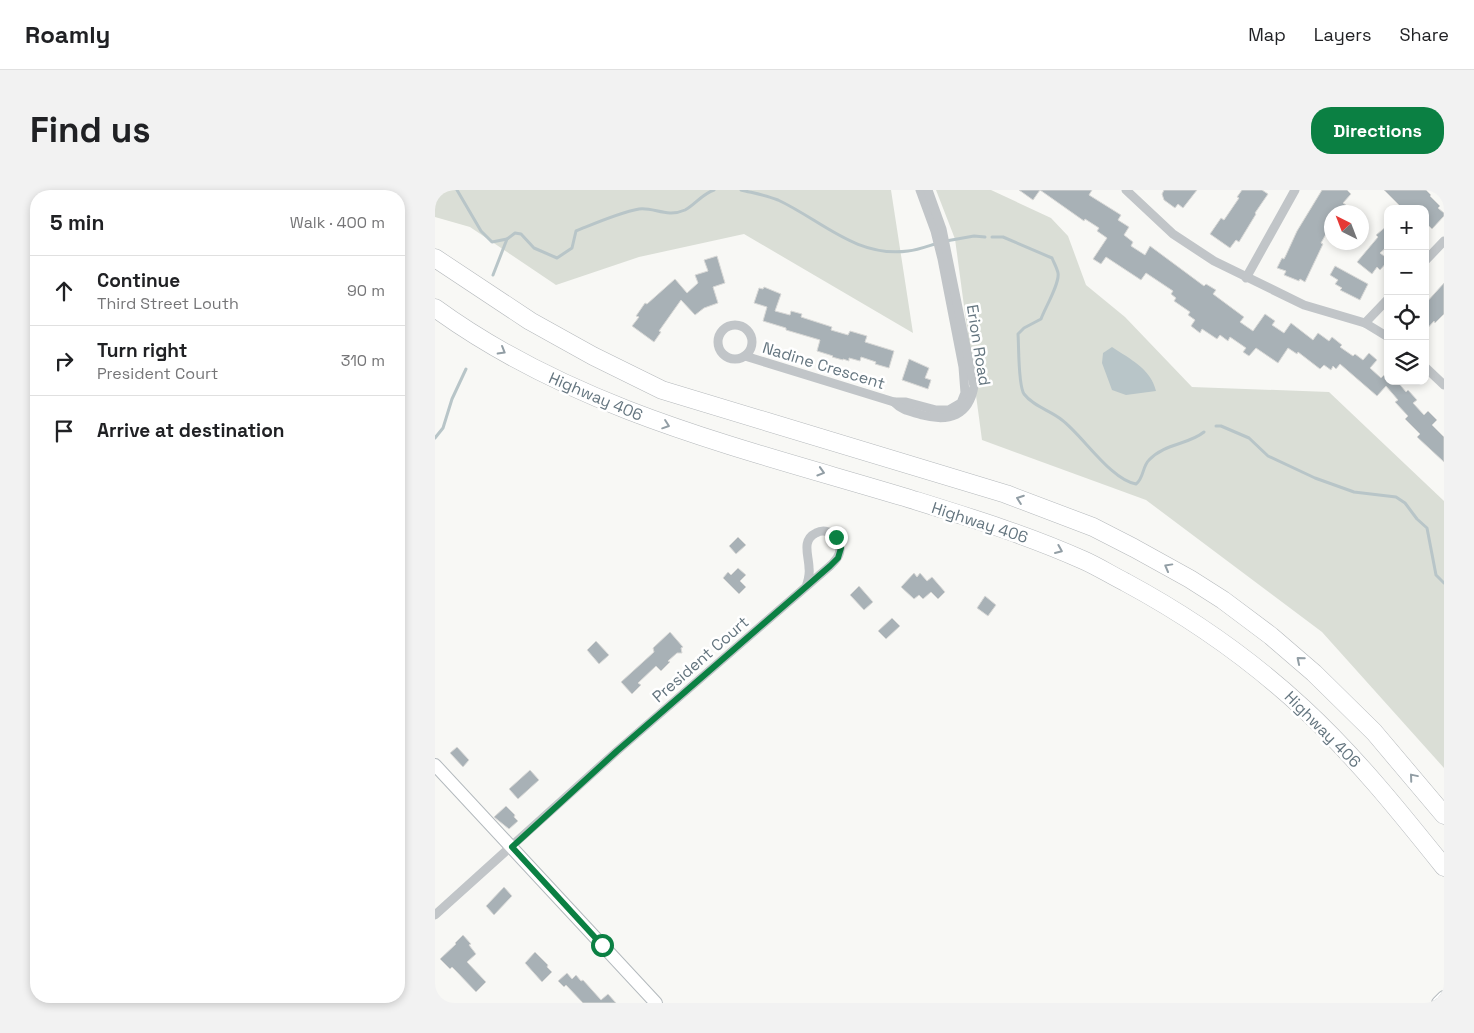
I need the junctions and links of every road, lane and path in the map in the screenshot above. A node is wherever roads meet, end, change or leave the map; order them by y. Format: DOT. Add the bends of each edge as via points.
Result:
graph roads {
  1 [pos="920,190"];
  2 [pos="928,190"];
  3 [pos="1295,190"];
  4 [pos="1130,192"];
  5 [pos="938,230"];
  6 [pos="1444,241"];
  7 [pos="1429,256"];
  8 [pos="435,258"];
  9 [pos="1245,278"];
  10 [pos="1384,303"];
  11 [pos="435,308"];
  12 [pos="1365,323"];
  13 [pos="1384,335"];
  14 [pos="745,356"];
  15 [pos="1429,371"];
  16 [pos="1444,385"];
  17 [pos="893,402"];
  18 [pos="805,587"];
  19 [pos="435,765"];
  20 [pos="1444,815"];
  21 [pos="512,847"];
  22 [pos="1444,867"];
  23 [pos="435,915"];
  24 [pos="1444,996"];
  25 [pos="656,1003"];
  26 [pos="1438,1003"];
  1 -- 5 [label="street, Erion Road"];
  2 -- 5 [label="street, Erion Road"];
  3 -- 9 [label="street"];
  4 -- 9 [label="street" via="1173,234"];
  5 -- 17 [label="street, Erion Road" via="974,386 972,397 964,410 945,418 902,409"];
  6 -- 7 [label="street"];
  20 -- 8 [label="highway, Highway 406, one-way" via="1374,732 1314,673 1223,600 1134,548 1093,527 1006,494 663,390 530,321"];
  9 -- 12 [label="street" via="1304,305"];
  10 -- 12 [label="street"];
  11 -- 22 [label="highway, Highway 406, one-way" via="531,368 608,404 669,427 1030,538 1085,561 1158,600 1208,631 1304,709 1359,765"];
  12 -- 13 [label="street"];
  14 -- 17 [label="street, Nadine Crescent"];
  15 -- 16 [label="street"];
  18 -- 18 [label="street, President Court" via="838,558 840,544 830,533 818,532 807,541 809,573"];
  18 -- 21 [label="street, President Court"];
  19 -- 21 [label="street"];
  21 -- 23 [label="street, President Court"];
  21 -- 25 [label="street"];
  24 -- 26 [label="street"];
}
